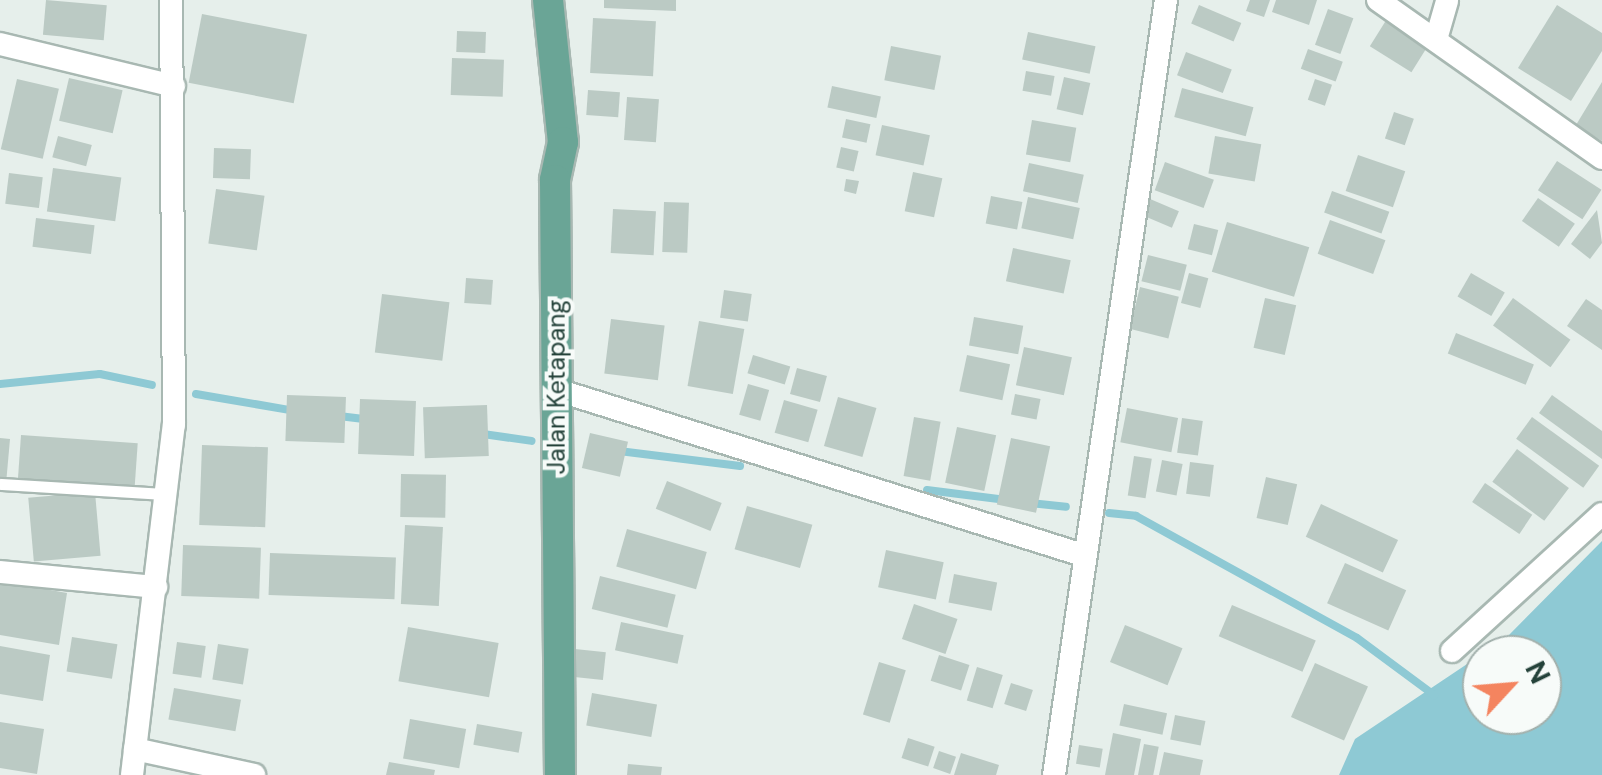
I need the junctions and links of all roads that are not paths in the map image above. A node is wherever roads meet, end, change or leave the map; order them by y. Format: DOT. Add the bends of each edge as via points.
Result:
graph roads {
  1 [pos="171,0"];
  2 [pos="548,0"];
  3 [pos="1166,0"];
  4 [pos="1378,0"];
  5 [pos="1447,0"];
  6 [pos="1437,36"];
  7 [pos="0,44"];
  8 [pos="174,86"];
  9 [pos="1602,158"];
  10 [pos="557,390"];
  11 [pos="0,484"];
  12 [pos="162,494"];
  13 [pos="1600,517"];
  14 [pos="1082,555"];
  15 [pos="0,572"];
  16 [pos="156,586"];
  17 [pos="1452,651"];
  18 [pos="135,749"];
  19 [pos="132,775"];
  20 [pos="254,775"];
  21 [pos="560,775"];
  22 [pos="1054,775"];
  1 -- 8 [label="street"];
  2 -- 10 [label="main road, Jalan Ketapang" via="564,142 555,180"];
  3 -- 14 [label="street"];
  4 -- 6 [label="street"];
  5 -- 6 [label="street"];
  6 -- 9 [label="street"];
  7 -- 8 [label="street"];
  8 -- 12 [label="street" via="174,425"];
  10 -- 14 [label="street"];
  10 -- 21 [label="main road, Jalan Ketapang"];
  11 -- 12 [label="lane"];
  12 -- 16 [label="street"];
  13 -- 17 [label="street"];
  14 -- 22 [label="street"];
  15 -- 16 [label="street"];
  16 -- 18 [label="street"];
  18 -- 19 [label="street"];
  18 -- 20 [label="street"];
}
